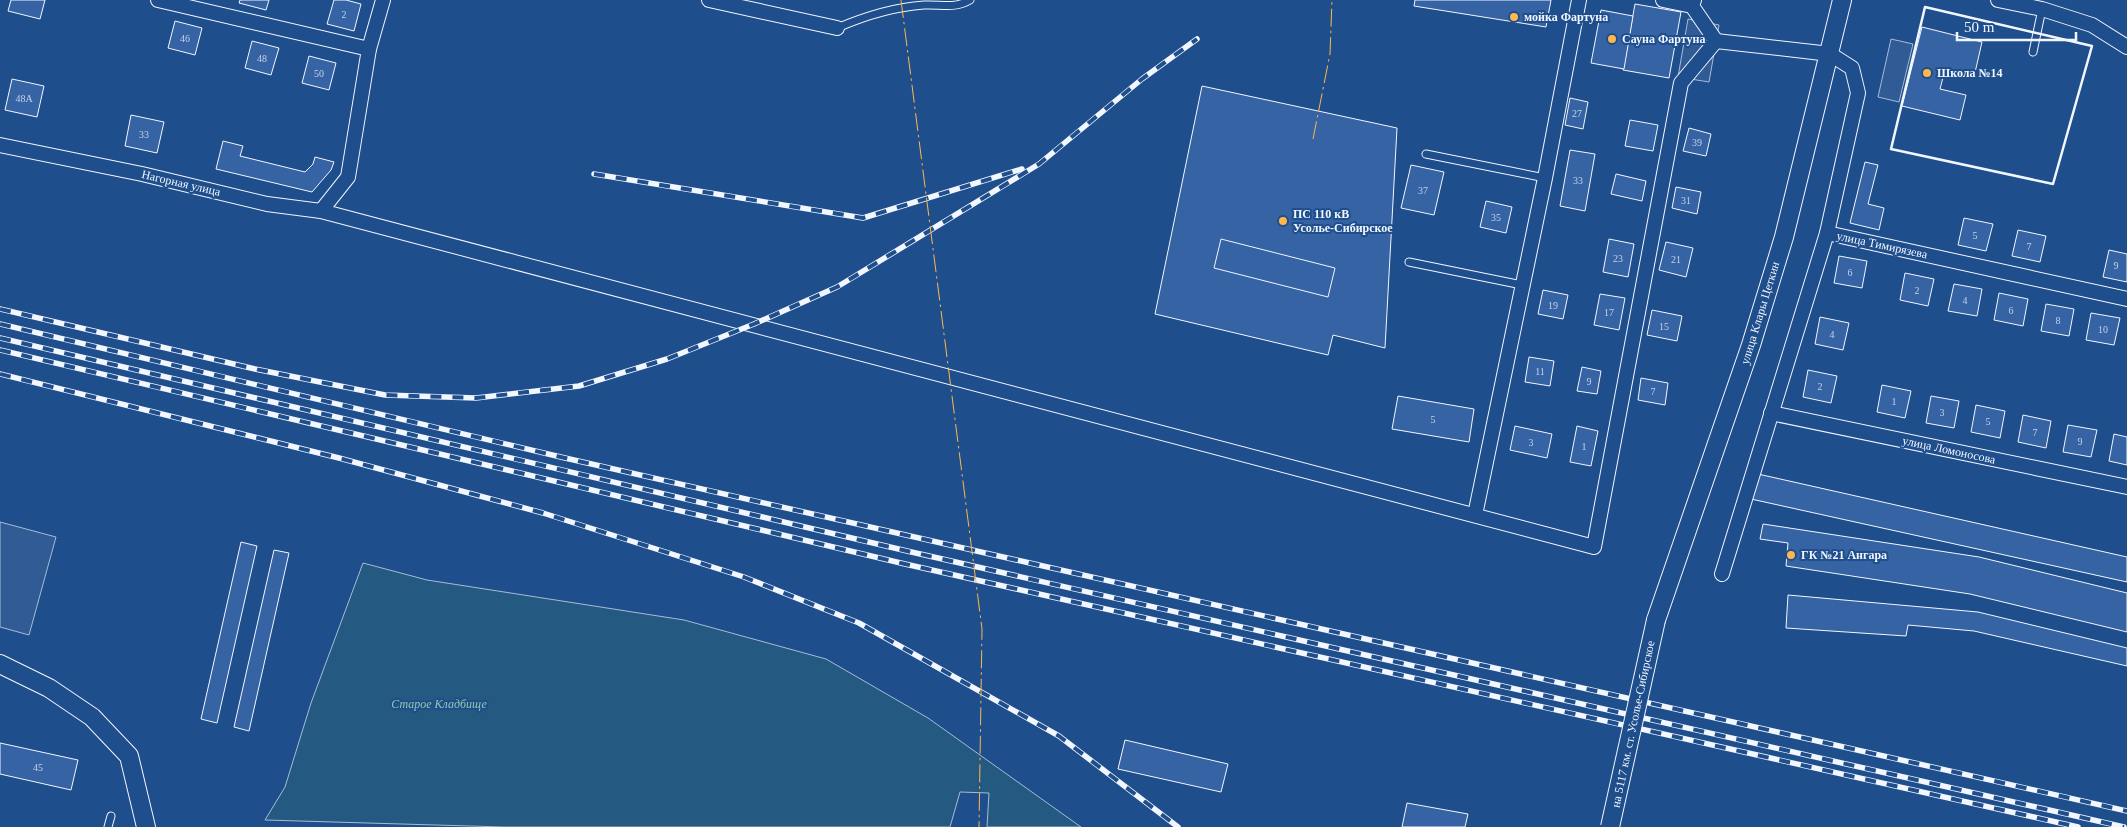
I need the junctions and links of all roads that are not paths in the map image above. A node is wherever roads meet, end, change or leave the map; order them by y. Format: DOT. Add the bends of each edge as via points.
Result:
graph roads {
  1 [pos="158,0"];
  2 [pos="383,0"];
  3 [pos="710,0"];
  4 [pos="970,0"];
  5 [pos="1579,0"];
  6 [pos="1663,0"];
  7 [pos="1842,0"];
  8 [pos="1998,0"];
  9 [pos="1693,3"];
  10 [pos="2042,9"];
  11 [pos="837,28"];
  12 [pos="1716,40"];
  13 [pos="2127,47"];
  14 [pos="369,49"];
  15 [pos="2033,52"];
  16 [pos="1830,54"];
  17 [pos="0,145"];
  18 [pos="1426,154"];
  19 [pos="1545,178"];
  20 [pos="321,211"];
  21 [pos="1827,232"];
  22 [pos="1409,262"];
  23 [pos="1522,285"];
  24 [pos="2127,299"];
  25 [pos="1771,413"];
  26 [pos="2127,487"];
  27 [pos="1475,515"];
  28 [pos="1722,574"];
  29 [pos="1656,620"];
  30 [pos="0,664"];
  31 [pos="111,816"];
  32 [pos="108,827"];
  33 [pos="146,827"];
  34 [pos="1610,827"];
  1 -- 14 [label="street"];
  2 -- 14 [label="street"];
  3 -- 11 [label="street"];
  4 -- 11 [label="lane" via="960,6 924,5 870,14"];
  5 -- 19 [label="street"];
  6 -- 9 [label="street"];
  7 -- 16 [label="street, улица Клары Цеткин"];
  8 -- 10 [label="street"];
  9 -- 12 [label="street"];
  10 -- 13 [label="street" via="2092,25"];
  10 -- 15 [label="lane"];
  12 -- 16 [label="street"];
  12 -- 27 [label="street, Нагорная улица" via="1681,83 1594,547"];
  14 -- 20 [label="street" via="348,178"];
  16 -- 21 [label="street, улица Тимирязева" via="1852,68 1858,93"];
  16 -- 29 [label="street, улица Клары Цеткин" via="1784,236 1751,345"];
  17 -- 20 [label="street, Нагорная улица" via="267,204"];
  18 -- 19 [label="lane"];
  19 -- 23 [label="street"];
  20 -- 27 [label="street, Нагорная улица"];
  21 -- 24 [label="street, улица Тимирязева"];
  21 -- 25 [label="street"];
  22 -- 23 [label="lane"];
  23 -- 27 [label="street"];
  25 -- 26 [label="street, улица Ломоносова"];
  25 -- 28 [label="street"];
  29 -- 34 [label="street, на 5117 км. ст. Усолье-Сибирское, bridge"];
  30 -- 33 [label="street" via="49,688 92,718 129,756"];
  31 -- 32 [label="lane"];
}
